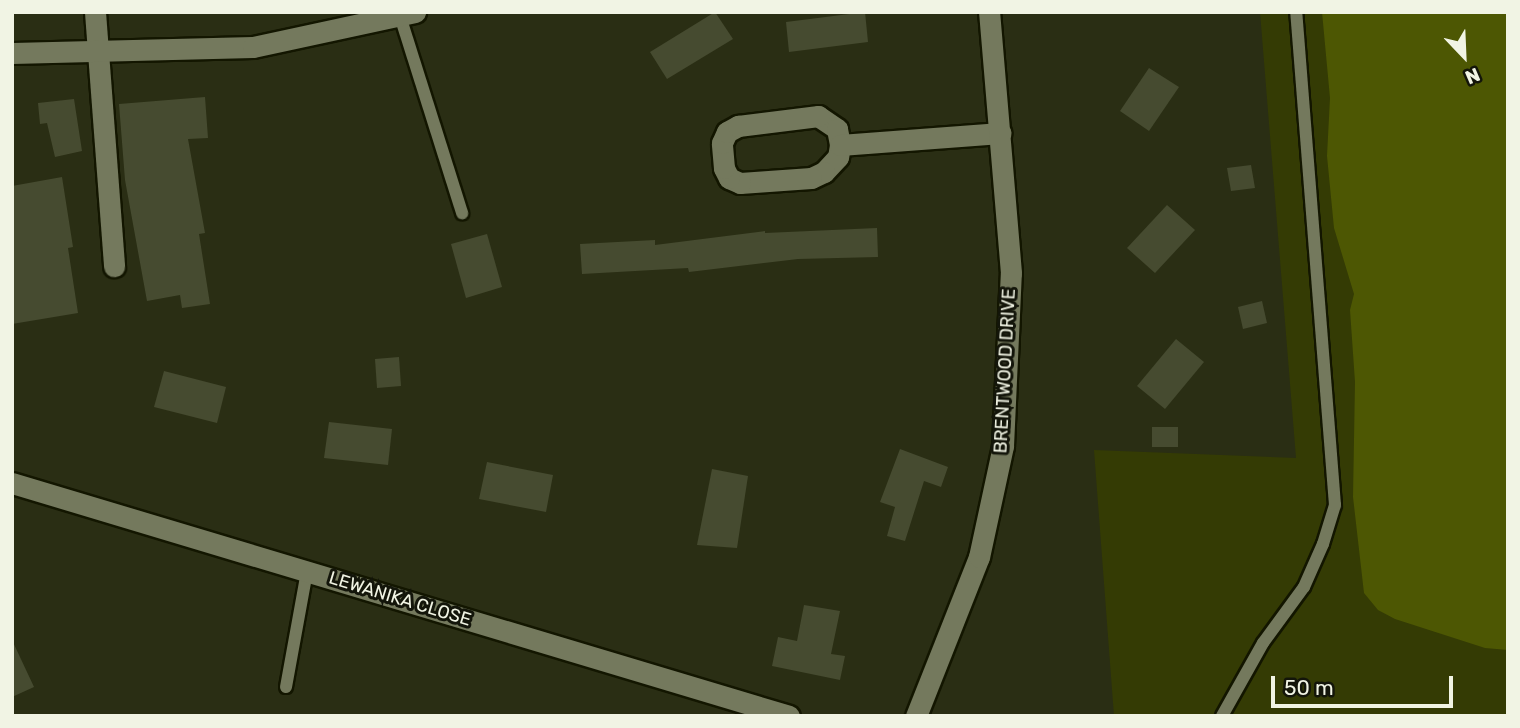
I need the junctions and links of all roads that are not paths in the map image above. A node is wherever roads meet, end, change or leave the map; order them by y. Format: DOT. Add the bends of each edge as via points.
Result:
graph roads {
  1 [pos="95,12"];
  2 [pos="989,12"];
  3 [pos="1297,12"];
  4 [pos="407,14"];
  5 [pos="97,51"];
  6 [pos="12,52"];
  7 [pos="1001,133"];
  8 [pos="840,145"];
  9 [pos="462,213"];
  10 [pos="114,266"];
  11 [pos="12,482"];
  12 [pos="307,571"];
  13 [pos="286,687"];
  14 [pos="789,716"];
  15 [pos="916,716"];
  16 [pos="1222,716"];
  1 -- 5 [label="street"];
  2 -- 7 [label="street, BRENTWOOD DRIVE"];
  3 -- 16 [label="lane" via="1335,505 1324,544 1304,587 1263,643"];
  4 -- 5 [label="street" via="253,47"];
  4 -- 9 [label="lane"];
  5 -- 6 [label="street"];
  5 -- 10 [label="street"];
  7 -- 8 [label="street"];
  7 -- 15 [label="street, BRENTWOOD DRIVE" via="1011,273 1003,446 979,557"];
  8 -- 8 [label="street" via="833,164 811,178 740,183 729,178 724,168 722,143 727,132 738,125 818,116 837,130"];
  11 -- 12 [label="street, LEWANIKA CLOSE"];
  12 -- 13 [label="lane"];
  12 -- 14 [label="street, LEWANIKA CLOSE"];
}
